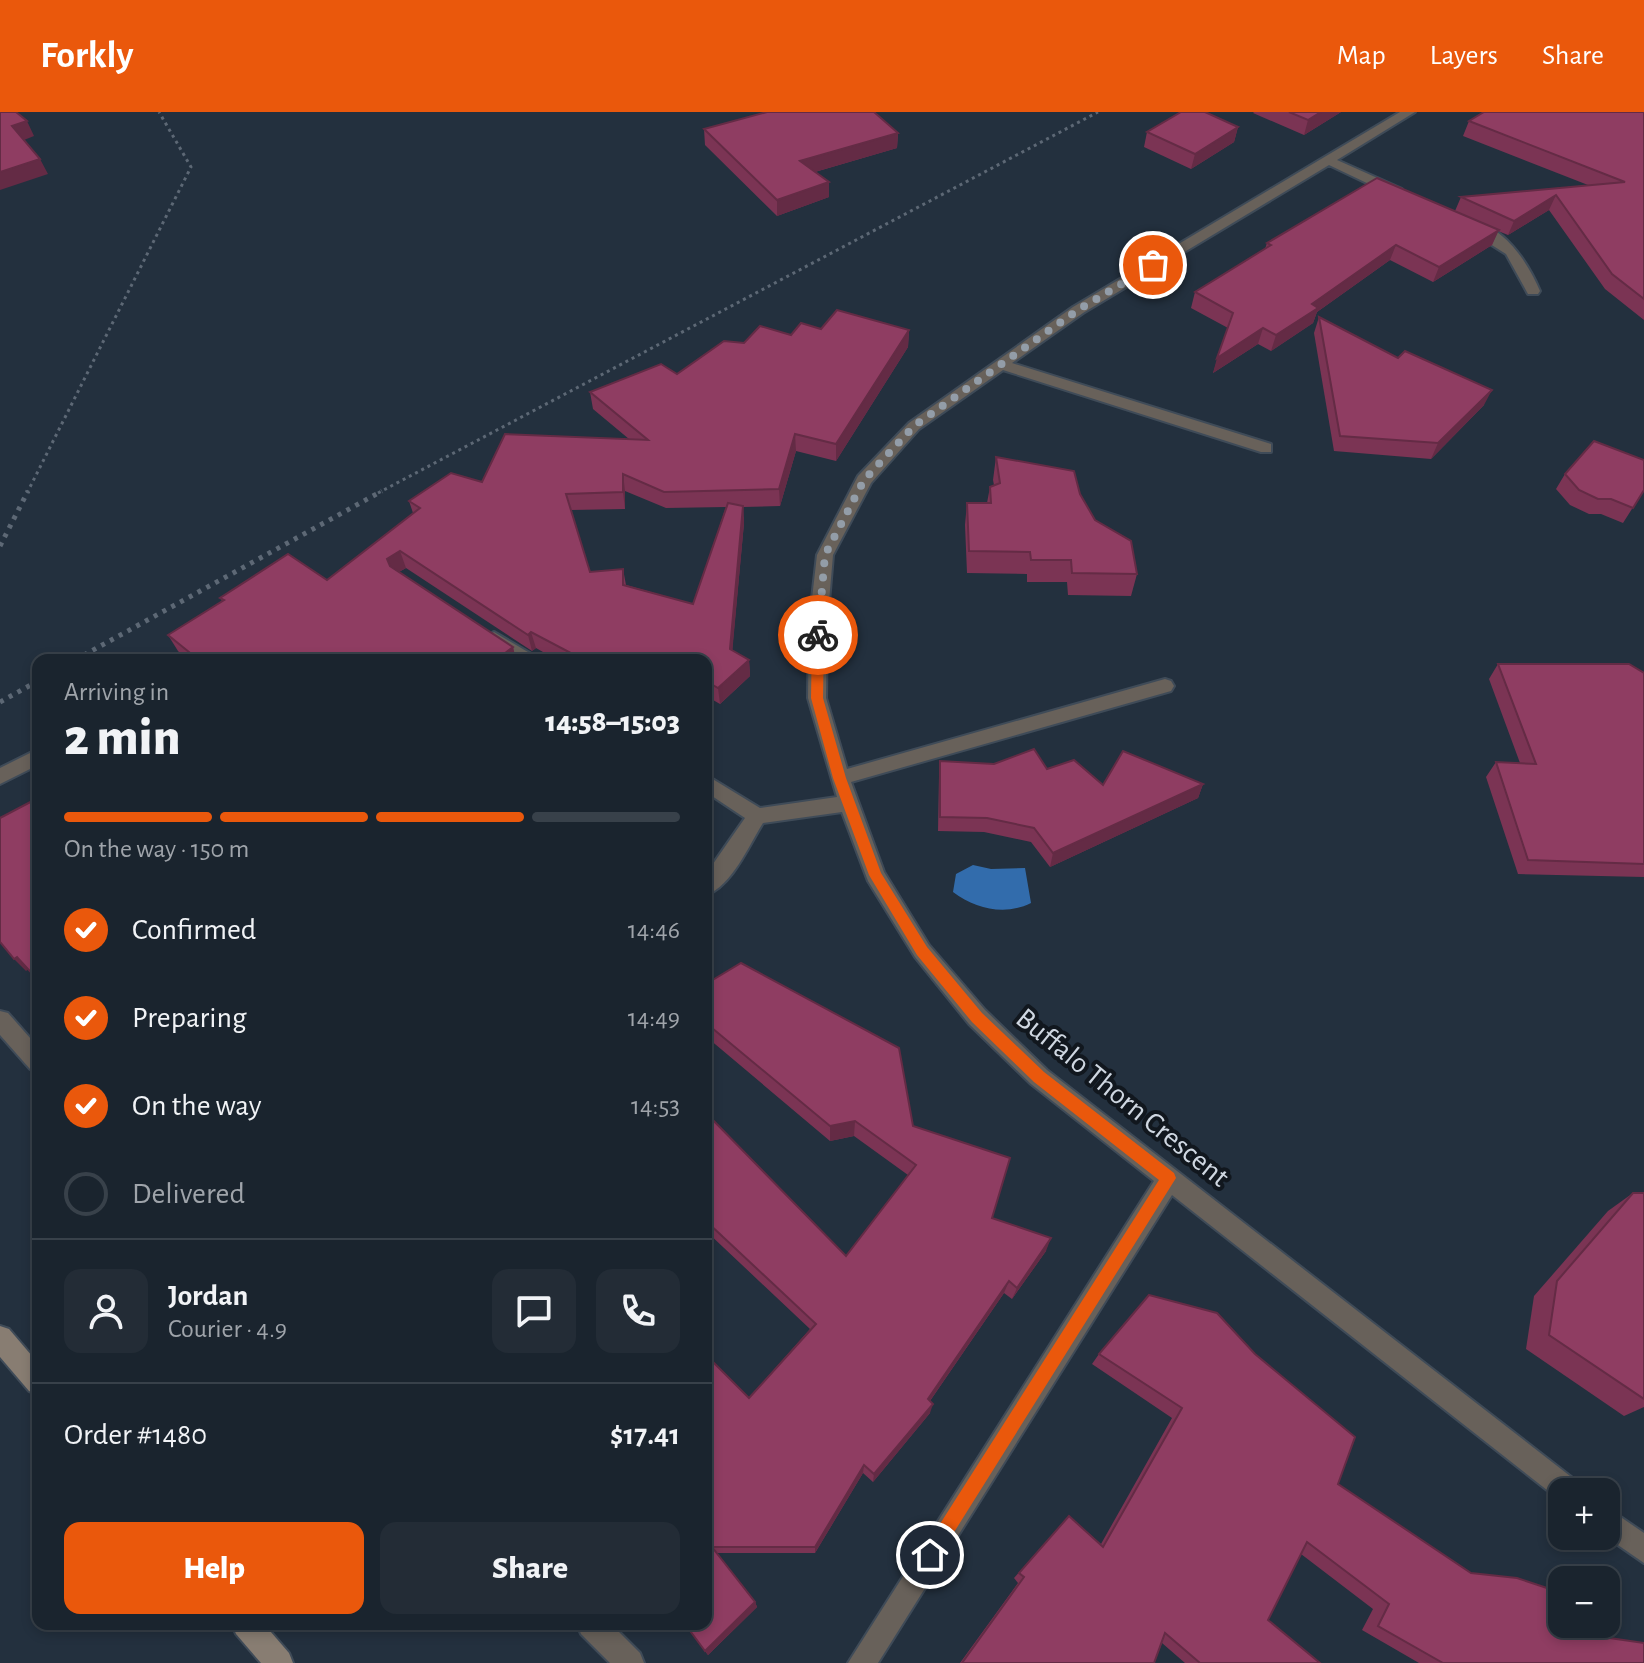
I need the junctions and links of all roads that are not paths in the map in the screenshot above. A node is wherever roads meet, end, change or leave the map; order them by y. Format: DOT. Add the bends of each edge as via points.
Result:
graph roads {
  1 [pos="1409,112"];
  2 [pos="1327,160"];
  3 [pos="1409,197"];
  4 [pos="1463,222"];
  5 [pos="1533,291"];
  6 [pos="1002,365"];
  7 [pos="1266,448"];
  8 [pos="478,627"];
  9 [pos="518,654"];
  10 [pos="1165,686"];
  11 [pos="32,759"];
  12 [pos="0,777"];
  13 [pos="840,778"];
  14 [pos="712,786"];
  15 [pos="849,803"];
  16 [pos="757,816"];
  17 [pos="712,881"];
  18 [pos="0,1020"];
  19 [pos="32,1055"];
  20 [pos="1169,1178"];
  21 [pos="0,1338"];
  22 [pos="32,1375"];
  23 [pos="1552,1478"];
  24 [pos="1620,1531"];
  25 [pos="1644,1550"];
  26 [pos="251,1630"];
  27 [pos="597,1630"];
  28 [pos="279,1663"];
  29 [pos="630,1663"];
  30 [pos="862,1663"];
  1 -- 2 [label="street, Buffalo Thorn Crescent"];
  2 -- 3 [label="street"];
  2 -- 6 [label="street, Buffalo Thorn Crescent" via="1078,310"];
  4 -- 5 [label="street" via="1516,255"];
  6 -- 7 [label="street"];
  6 -- 13 [label="street, Buffalo Thorn Crescent" via="914,426 864,480 825,555 817,698"];
  8 -- 9 [label="street"];
  10 -- 13 [label="street"];
  11 -- 12 [label="street"];
  13 -- 15 [label="street, Buffalo Thorn Crescent"];
  14 -- 16 [label="street"];
  15 -- 16 [label="street"];
  15 -- 20 [label="street, Buffalo Thorn Crescent" via="875,875 922,951 977,1017 1039,1077"];
  16 -- 17 [label="street"];
  18 -- 19 [label="street"];
  20 -- 23 [label="street, Buffalo Thorn Crescent"];
  20 -- 30 [label="street"];
  21 -- 22 [label="street"];
  24 -- 25 [label="street"];
  26 -- 28 [label="street"];
  27 -- 29 [label="street"];
}
